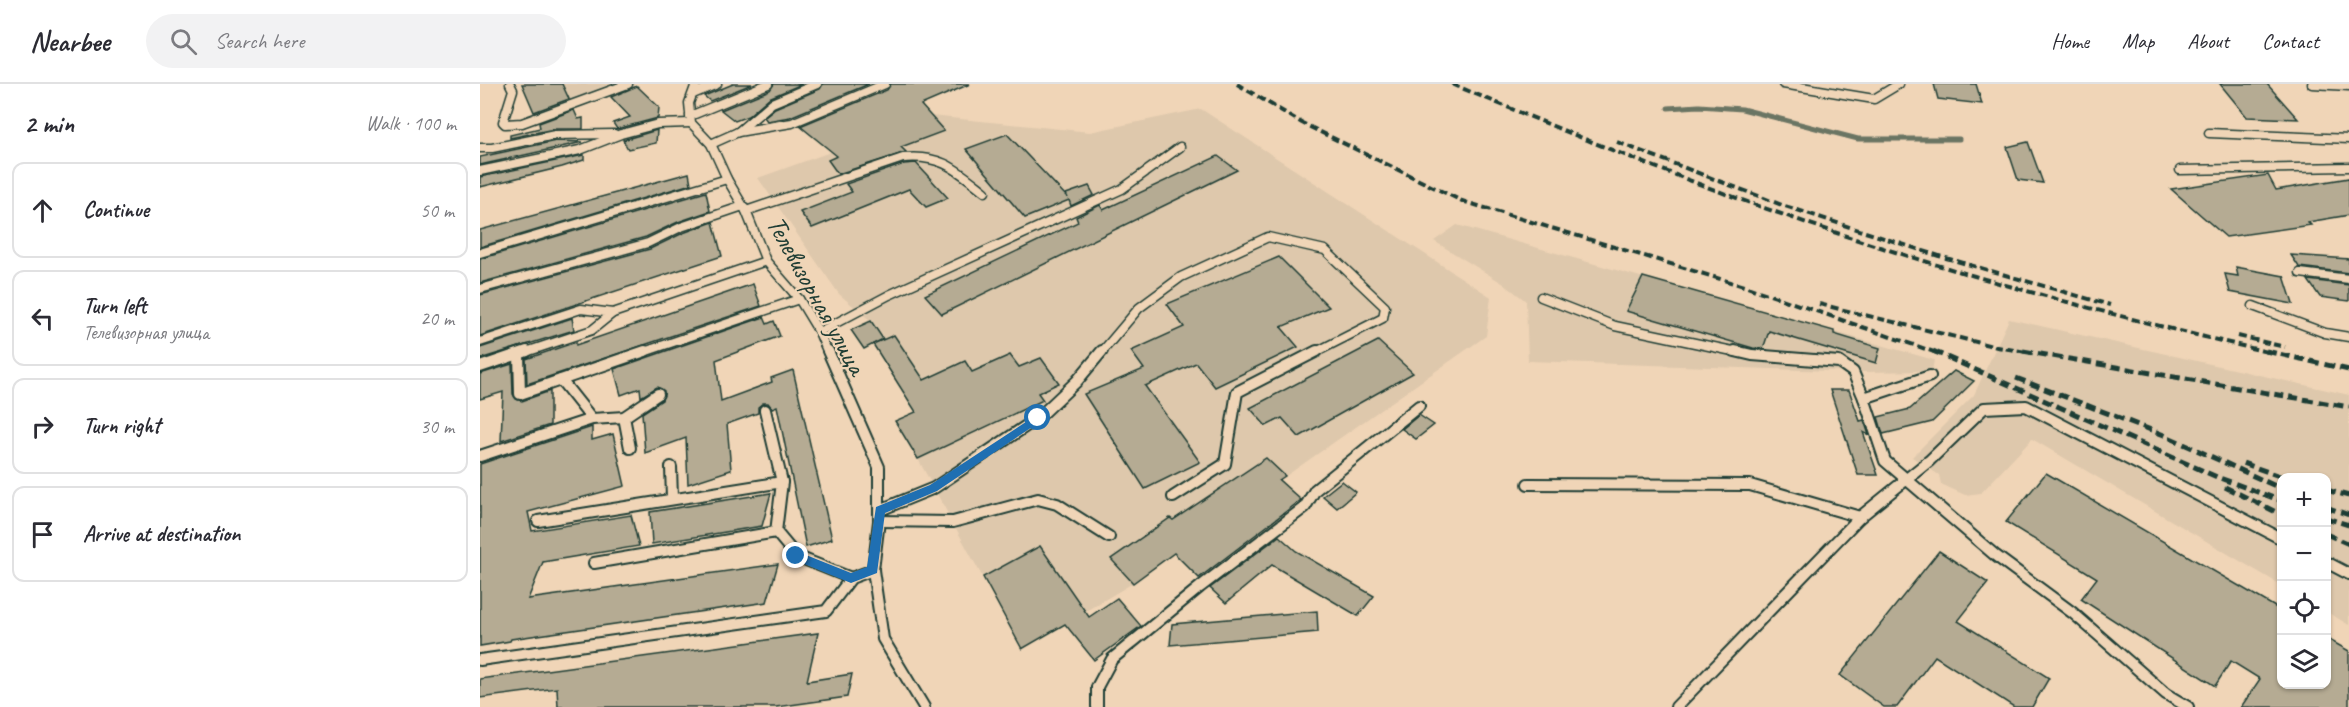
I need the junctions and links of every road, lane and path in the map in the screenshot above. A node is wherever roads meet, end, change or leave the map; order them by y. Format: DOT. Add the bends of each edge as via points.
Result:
graph roads {
  1 [pos="510,84"];
  2 [pos="628,84"];
  3 [pos="717,84"];
  4 [pos="768,84"];
  5 [pos="817,84"];
  6 [pos="885,84"];
  7 [pos="1784,84"];
  8 [pos="1899,84"];
  9 [pos="2312,84"];
  10 [pos="2349,86"];
  11 [pos="694,89"];
  12 [pos="690,119"];
  13 [pos="738,132"];
  14 [pos="2210,133"];
  15 [pos="621,134"];
  16 [pos="2349,139"];
  17 [pos="711,144"];
  18 [pos="1180,147"];
  19 [pos="480,148"];
  20 [pos="2349,167"];
  21 [pos="2180,170"];
  22 [pos="480,171"];
  23 [pos="727,179"];
  24 [pos="986,192"];
  25 [pos="745,209"];
  26 [pos="480,253"];
  27 [pos="766,261"];
  28 [pos="2300,273"];
  29 [pos="2349,279"];
  30 [pos="480,289"];
  31 [pos="1541,297"];
  32 [pos="799,299"];
  33 [pos="2253,306"];
  34 [pos="613,313"];
  35 [pos="819,332"];
  36 [pos="2349,337"];
  37 [pos="480,342"];
  38 [pos="519,354"];
  39 [pos="480,367"];
  40 [pos="1930,376"];
  41 [pos="561,380"];
  42 [pos="658,394"];
  43 [pos="1864,398"];
  44 [pos="1419,406"];
  45 [pos="765,410"];
  46 [pos="624,417"];
  47 [pos="592,420"];
  48 [pos="630,448"];
  49 [pos="480,456"];
  50 [pos="671,467"];
  51 [pos="1906,481"];
  52 [pos="782,482"];
  53 [pos="1528,484"];
  54 [pos="1173,497"];
  55 [pos="672,498"];
  56 [pos="880,516"];
  57 [pos="1860,517"];
  58 [pos="538,521"];
  59 [pos="776,532"];
  60 [pos="2277,536"];
  61 [pos="1109,537"];
  62 [pos="594,563"];
  63 [pos="2331,565"];
  64 [pos="873,570"];
  65 [pos="2349,574"];
  66 [pos="851,578"];
  67 [pos="480,660"];
  68 [pos="924,707"];
  69 [pos="1097,707"];
  70 [pos="1676,707"];
  71 [pos="2188,707"];
  1 -- 2 [label="lane" via="513,90 505,124 522,123"];
  3 -- 11 [label="lane"];
  4 -- 12 [label="lane"];
  5 -- 13 [label="lane" via="772,103"];
  6 -- 13 [label="lane" via="792,123"];
  7 -- 8 [label="lane" via="1874,99"];
  9 -- 10 [label="lane"];
  11 -- 12 [label="lane"];
  12 -- 15 [label="lane"];
  12 -- 17 [label="lane, Телевизорная улица"];
  13 -- 17 [label="lane"];
  14 -- 16 [label="lane"];
  15 -- 19 [label="lane" via="555,135"];
  15 -- 22 [label="lane" via="580,150"];
  17 -- 23 [label="lane, Телевизорная улица"];
  18 -- 35 [label="lane" via="1122,189 889,295"];
  20 -- 21 [label="lane"];
  23 -- 25 [label="lane, Телевизорная улица"];
  23 -- 26 [label="lane"];
  24 -- 25 [label="lane" via="948,162 916,156"];
  25 -- 27 [label="lane, Телевизорная улица"];
  25 -- 30 [label="lane" via="681,227 648,243"];
  27 -- 32 [label="lane, Телевизорная улица"];
  27 -- 34 [label="lane"];
  28 -- 29 [label="lane"];
  31 -- 43 [label="lane" via="1615,326 1752,355 1839,362 1852,372"];
  32 -- 35 [label="lane, Телевизорная улица"];
  32 -- 41 [label="lane"];
  33 -- 36 [label="lane" via="2325,333"];
  34 -- 37 [label="lane" via="581,309"];
  34 -- 38 [label="lane" via="592,330"];
  35 -- 56 [label="lane, Телевизорная улица" via="879,467"];
  38 -- 39 [label="lane"];
  38 -- 41 [label="lane" via="520,394"];
  40 -- 43 [label="lane"];
  41 -- 47 [label="lane"];
  42 -- 46 [label="lane"];
  43 -- 51 [label="lane" via="1885,461"];
  44 -- 69 [label="lane" via="1315,490 1305,507 1112,659 1097,687"];
  45 -- 52 [label="lane"];
  46 -- 47 [label="lane"];
  46 -- 48 [label="lane"];
  47 -- 49 [label="lane"];
  50 -- 55 [label="lane"];
  51 -- 57 [label="lane"];
  51 -- 60 [label="lane" via="1984,408 2026,406"];
  51 -- 71 [label="lane" via="1996,556 2073,613 2166,694"];
  52 -- 55 [label="lane"];
  52 -- 59 [label="lane"];
  53 -- 57 [label="lane" via="1750,486"];
  54 -- 56 [label="lane" via="1225,464 1237,392 1383,318 1385,307 1324,250 1268,237 1181,277 1139,308 1077,381 1038,418 934,488"];
  55 -- 58 [label="lane"];
  56 -- 61 [label="lane" via="953,522 1038,499 1057,504"];
  56 -- 64 [label="lane, Телевизорная улица"];
  57 -- 70 [label="lane"];
  59 -- 62 [label="lane"];
  59 -- 66 [label="lane" via="796,556"];
  63 -- 65 [label="lane"];
  64 -- 66 [label="lane"];
  64 -- 68 [label="lane, Телевизорная улица" via="883,639"];
  66 -- 67 [label="lane" via="826,611"];
}
